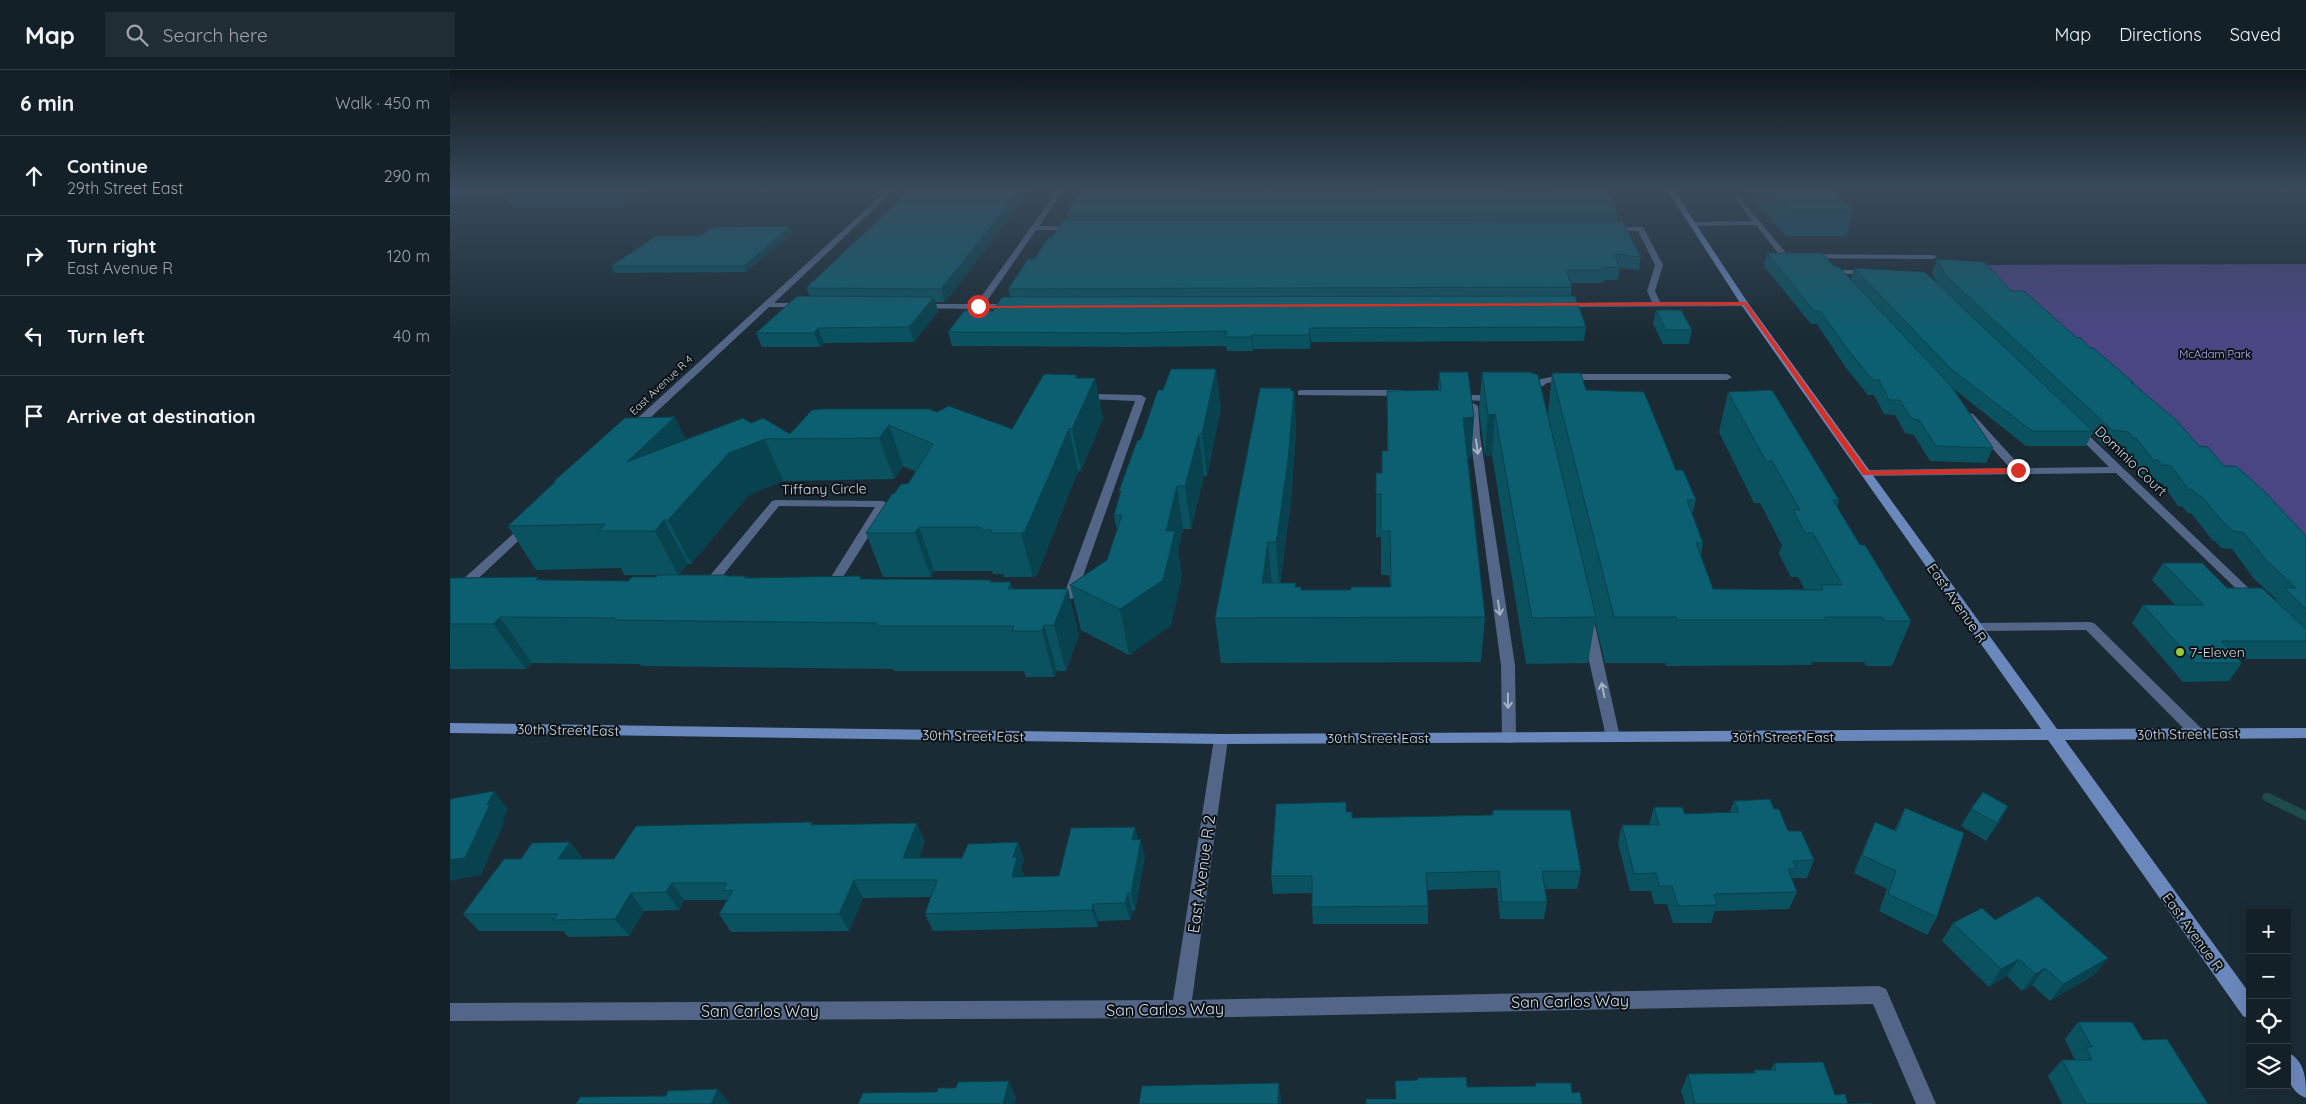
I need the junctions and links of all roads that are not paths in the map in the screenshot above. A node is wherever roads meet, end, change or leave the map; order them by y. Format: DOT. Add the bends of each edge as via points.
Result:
graph roads {
  1 [pos="838,239"];
  2 [pos="1025,239"];
  3 [pos="1645,239"];
  4 [pos="1703,239"];
  5 [pos="1771,239"];
  6 [pos="1933,257"];
  7 [pos="1885,272"];
  8 [pos="1850,287"];
  9 [pos="1746,304"];
  10 [pos="766,305"];
  11 [pos="1557,305"];
  12 [pos="1657,305"];
  13 [pos="814,306"];
  14 [pos="910,306"];
  15 [pos="978,306"];
  16 [pos="1018,306"];
  17 [pos="1727,377"];
  18 [pos="1301,394"];
  19 [pos="1413,394"];
  20 [pos="1440,395"];
  21 [pos="1093,397"];
  22 [pos="1475,399"];
  23 [pos="1506,400"];
  24 [pos="1533,404"];
  25 [pos="1964,412"];
  26 [pos="2069,422"];
  27 [pos="629,432"];
  28 [pos="2018,470"];
  29 [pos="2118,470"];
  30 [pos="1866,473"];
  31 [pos="535,520"];
  32 [pos="722,591"];
  33 [pos="847,592"];
  34 [pos="475,593"];
  35 [pos="1041,595"];
  36 [pos="453,596"];
  37 [pos="2263,608"];
  38 [pos="1586,615"];
  39 [pos="1975,627"];
  40 [pos="450,728"];
  41 [pos="2306,733"];
  42 [pos="2198,734"];
  43 [pos="2052,736"];
  44 [pos="1613,737"];
  45 [pos="1509,738"];
  46 [pos="1221,739"];
  47 [pos="2246,1004"];
  48 [pos="1181,1009"];
  49 [pos="450,1012"];
  50 [pos="2291,1067"];
  51 [pos="2306,1088"];
  52 [pos="1926,1104"];
  1 -- 10 [label="street, East Avenue R 4"];
  2 -- 15 [label="street"];
  3 -- 12 [label="street" via="1659,265 1651,291"];
  4 -- 9 [label="main road, East Avenue R"];
  5 -- 6 [label="street" via="1785,256"];
  7 -- 8 [label="street" via="1836,272"];
  9 -- 12 [label="street"];
  9 -- 30 [label="main road, East Avenue R"];
  10 -- 13 [label="street"];
  10 -- 27 [label="street, East Avenue R 4"];
  11 -- 12 [label="street"];
  14 -- 15 [label="street"];
  15 -- 16 [label="street"];
  17 -- 24 [label="street" via="1566,377 1544,382 1532,389"];
  18 -- 19 [label="street"];
  20 -- 22 [label="street"];
  21 -- 35 [label="street" via="1141,398 1070,596"];
  22 -- 23 [label="street"];
  22 -- 45 [label="street, one-way" via="1472,408 1475,435 1508,665"];
  25 -- 28 [label="street"];
  26 -- 29 [label="street, Dominio Court"];
  28 -- 29 [label="street"];
  28 -- 30 [label="street"];
  29 -- 37 [label="street, Dominio Court"];
  30 -- 39 [label="main road, East Avenue R"];
  31 -- 36 [label="street"];
  32 -- 33 [label="street, Tiffany Circle" via="698,591 776,503 883,504 823,592"];
  34 -- 36 [label="street"];
  44 -- 38 [label="street, one-way"];
  39 -- 42 [label="street" via="2089,626"];
  39 -- 43 [label="main road, East Avenue R"];
  40 -- 46 [label="main road, 30th Street East"];
  41 -- 42 [label="main road, 30th Street East"];
  42 -- 43 [label="main road, 30th Street East"];
  43 -- 44 [label="main road, 30th Street East"];
  43 -- 47 [label="main road, East Avenue R"];
  44 -- 45 [label="main road, 30th Street East"];
  45 -- 46 [label="main road, 30th Street East"];
  46 -- 48 [label="street, East Avenue R 2"];
  48 -- 49 [label="street, San Carlos Way"];
  48 -- 52 [label="street, San Carlos Way" via="1879,995"];
  50 -- 51 [label="main road"];
}
